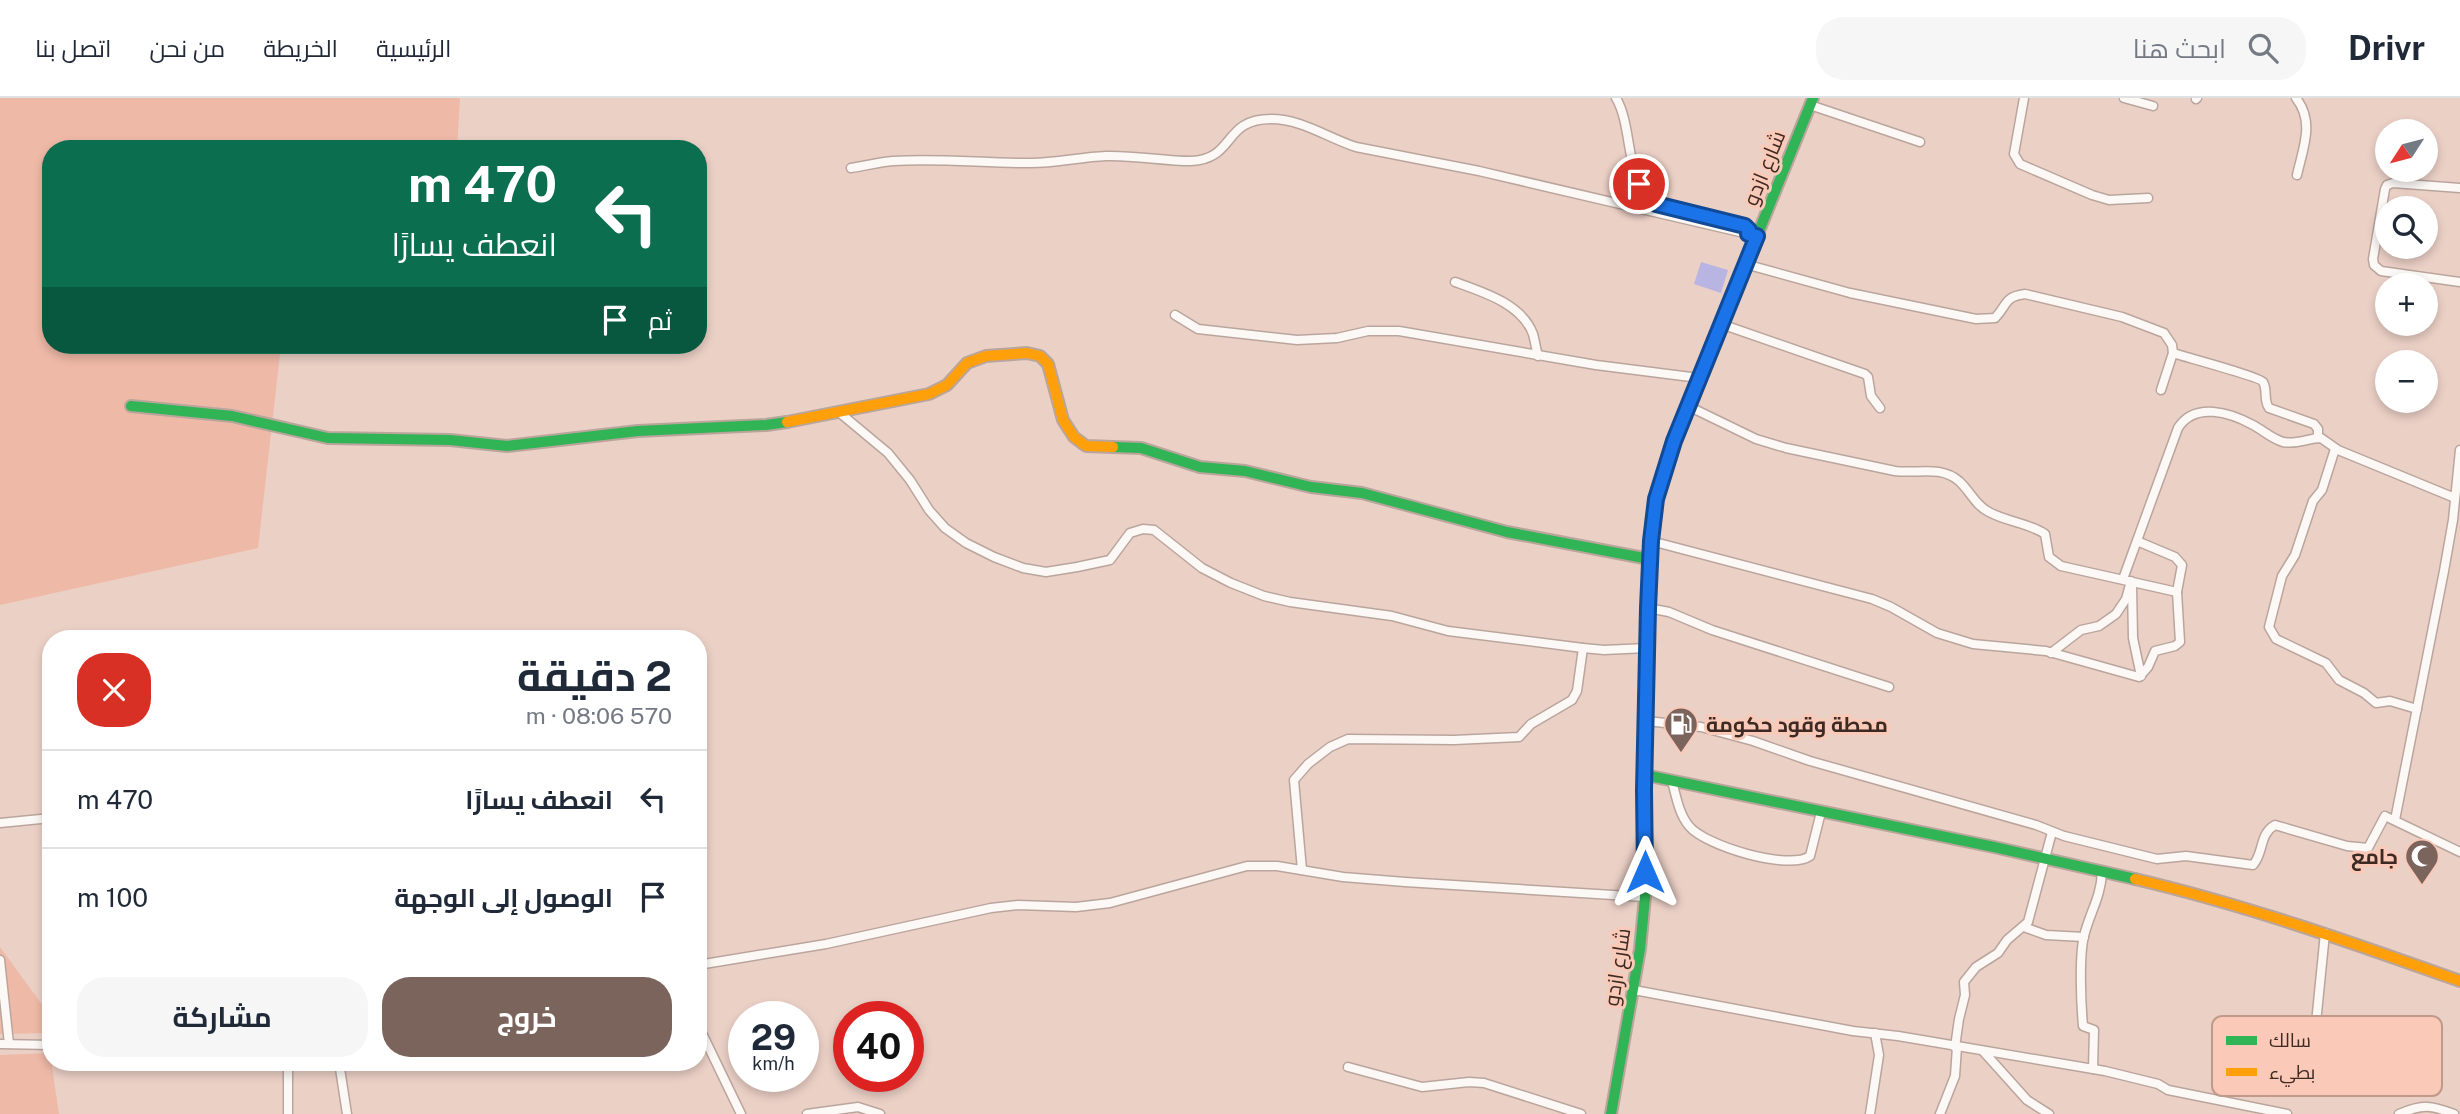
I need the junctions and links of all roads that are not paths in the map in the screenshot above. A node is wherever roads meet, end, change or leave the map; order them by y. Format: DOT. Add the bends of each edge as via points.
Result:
graph roads {
  1 [pos="1616,98"];
  2 [pos="2024,98"];
  3 [pos="2124,98"];
  4 [pos="2296,98"];
  5 [pos="1811,102"];
  6 [pos="2153,106"];
  7 [pos="1920,142"];
  8 [pos="851,169"];
  9 [pos="2297,175"];
  10 [pos="2460,188"];
  11 [pos="2148,198"];
  12 [pos="1752,235"];
  13 [pos="1745,264"];
  14 [pos="1455,282"];
  15 [pos="2460,282"];
  16 [pos="1175,315"];
  17 [pos="1721,324"];
  18 [pos="2172,353"];
  19 [pos="1538,356"];
  20 [pos="1699,378"];
  21 [pos="2161,390"];
  22 [pos="131,406"];
  23 [pos="1688,406"];
  24 [pos="1880,408"];
  25 [pos="840,413"];
  26 [pos="2318,438"];
  27 [pos="2335,449"];
  28 [pos="2460,450"];
  29 [pos="2455,498"];
  30 [pos="1651,541"];
  31 [pos="2137,541"];
  32 [pos="1649,559"];
  33 [pos="2127,580"];
  34 [pos="2177,592"];
  35 [pos="1648,608"];
  36 [pos="1583,648"];
  37 [pos="1647,648"];
  38 [pos="2052,653"];
  39 [pos="2141,676"];
  40 [pos="1889,687"];
  41 [pos="2417,709"];
  42 [pos="1647,722"];
  43 [pos="1645,775"];
  44 [pos="1672,781"];
  45 [pos="1821,813"];
  46 [pos="42,819"];
  47 [pos="2395,820"];
  48 [pos="0,823"];
  49 [pos="2052,832"];
  50 [pos="2460,852"];
  51 [pos="2045,859"];
  52 [pos="1302,870"];
  53 [pos="2102,872"];
  54 [pos="1645,897"];
  55 [pos="2024,927"];
  56 [pos="2325,933"];
  57 [pos="2084,937"];
  58 [pos="0,960"];
  59 [pos="707,964"];
  60 [pos="2460,981"];
  61 [pos="1634,990"];
  62 [pos="2317,1016"];
  63 [pos="1875,1033"];
  64 [pos="5,1044"];
  65 [pos="707,1044"];
  66 [pos="42,1045"];
  67 [pos="1956,1047"];
  68 [pos="1983,1051"];
  69 [pos="1348,1067"];
  70 [pos="2094,1069"];
  71 [pos="288,1071"];
  72 [pos="340,1071"];
  73 [pos="2244,1110"];
  74 [pos="288,1114"];
  75 [pos="346,1114"];
  76 [pos="741,1114"];
  77 [pos="807,1114"];
  78 [pos="880,1114"];
  79 [pos="1581,1114"];
  80 [pos="1611,1114"];
  81 [pos="1870,1114"];
  82 [pos="1940,1114"];
  83 [pos="2049,1114"];
  84 [pos="2287,1114"];
  85 [pos="2399,1114"];
  86 [pos="2454,1114"];
  1 -- 12 [label="street" via="1639,184 1647,197 1656,204 1745,226"];
  2 -- 11 [label="street" via="2014,154 2020,164 2109,200"];
  3 -- 6 [label="street"];
  4 -- 9 [label="street" via="2308,126"];
  5 -- 7 [label="street"];
  5 -- 12 [label="street, شارع ازدو"];
  8 -- 12 [label="street" via="892,161 1044,164 1107,156 1192,161 1216,155 1239,127 1273,119 1306,125 1356,147 1479,170"];
  10 -- 15 [label="street" via="2387,185 2372,259 2381,271"];
  12 -- 13 [label="street, شارع ازدو"];
  13 -- 17 [label="street, شارع ازدو"];
  13 -- 18 [label="street" via="1850,293 1976,319 1995,318 2014,295 2038,296 2157,329 2169,338"];
  14 -- 19 [label="street" via="1512,307 1532,333"];
  16 -- 19 [label="street" via="1208,331 1297,340 1399,331"];
  17 -- 20 [label="street, شارع ازدو"];
  17 -- 24 [label="street" via="1865,374"];
  18 -- 21 [label="street"];
  18 -- 26 [label="street" via="2258,377 2265,386 2268,407 2314,424"];
  19 -- 20 [label="street"];
  20 -- 23 [label="street, شارع ازدو"];
  22 -- 25 [label="street" via="232,416 328,438 507,446 638,431 766,425"];
  23 -- 30 [label="street, شارع ازدو" via="1656,499"];
  23 -- 33 [label="street" via="1756,439 1786,448 1895,471 1943,473 1958,481 1987,511 2046,534 2046,549 2055,563"];
  25 -- 32 [label="street" via="929,394 947,385 967,363 1027,352 1048,365 1063,420 1086,446 1141,448 1200,467 1362,493 1507,532"];
  25 -- 36 [label="street" via="888,453 946,528 966,544 1023,568 1046,572 1105,562 1130,533 1154,530 1202,568 1264,596 1392,616 1448,631"];
  26 -- 27 [label="street"];
  26 -- 31 [label="street" via="2290,443 2222,414 2205,411 2191,415 2181,422 2168,450"];
  27 -- 29 [label="street"];
  27 -- 41 [label="street" via="2295,555 2281,576 2269,627 2276,639 2326,663 2339,680 2376,703 2390,701"];
  28 -- 29 [label="street"];
  29 -- 41 [label="street"];
  30 -- 32 [label="street, شارع ازدو"];
  30 -- 38 [label="street" via="1871,599 1937,633 1973,644"];
  31 -- 33 [label="street"];
  31 -- 34 [label="street" via="2180,560"];
  32 -- 35 [label="street, شارع ازدو"];
  33 -- 34 [label="street"];
  33 -- 38 [label="street" via="2126,599 2116,614 2099,626 2081,630"];
  33 -- 39 [label="street" via="2133,596 2133,638"];
  34 -- 39 [label="street" via="2180,642 2155,650"];
  35 -- 37 [label="street, شارع ازدو"];
  35 -- 40 [label="street"];
  36 -- 37 [label="street"];
  36 -- 52 [label="street" via="1572,700 1531,724 1519,737 1348,739 1308,764 1294,780"];
  37 -- 42 [label="street, شارع ازدو"];
  38 -- 39 [label="street"];
  41 -- 47 [label="street"];
  42 -- 43 [label="street, شارع ازدو"];
  42 -- 49 [label="street" via="1701,727 1753,741"];
  43 -- 44 [label="street"];
  43 -- 54 [label="street, شارع ازدو"];
  44 -- 45 [label="street"];
  44 -- 45 [label="street" via="1687,824 1699,836 1753,854 1802,861 1810,856"];
  45 -- 51 [label="street"];
  46 -- 48 [label="street"];
  47 -- 49 [label="street" via="2385,816 2372,844 2362,849 2275,825 2266,832 2257,861 2248,866 2197,857 2157,859"];
  47 -- 50 [label="street"];
  49 -- 51 [label="street"];
  51 -- 53 [label="street"];
  51 -- 55 [label="street"];
  52 -- 54 [label="street" via="1405,883"];
  52 -- 59 [label="street" via="1247,866 1110,903 991,908 826,944"];
  53 -- 56 [label="street"];
  53 -- 57 [label="street" via="2101,891"];
  54 -- 61 [label="street, شارع ازدو"];
  55 -- 57 [label="street" via="2046,935"];
  55 -- 67 [label="street" via="1964,982"];
  56 -- 60 [label="street"];
  56 -- 62 [label="street"];
  57 -- 70 [label="street" via="2083,1026 2094,1030"];
  58 -- 64 [label="street"];
  61 -- 63 [label="street"];
  61 -- 80 [label="street, شارع ازدو"];
  63 -- 67 [label="street"];
  63 -- 81 [label="street" via="1880,1055"];
  64 -- 66 [label="street"];
  65 -- 76 [label="street"];
  67 -- 68 [label="street"];
  67 -- 82 [label="street" via="1955,1076"];
  68 -- 70 [label="street"];
  68 -- 83 [label="street" via="2027,1100"];
  69 -- 79 [label="street" via="1422,1087 1484,1083"];
  70 -- 73 [label="street"];
  71 -- 74 [label="street"];
  72 -- 75 [label="street"];
  73 -- 84 [label="street"];
  77 -- 78 [label="street" via="858,1107"];
  85 -- 86 [label="street" via="2433,1106"];
}
